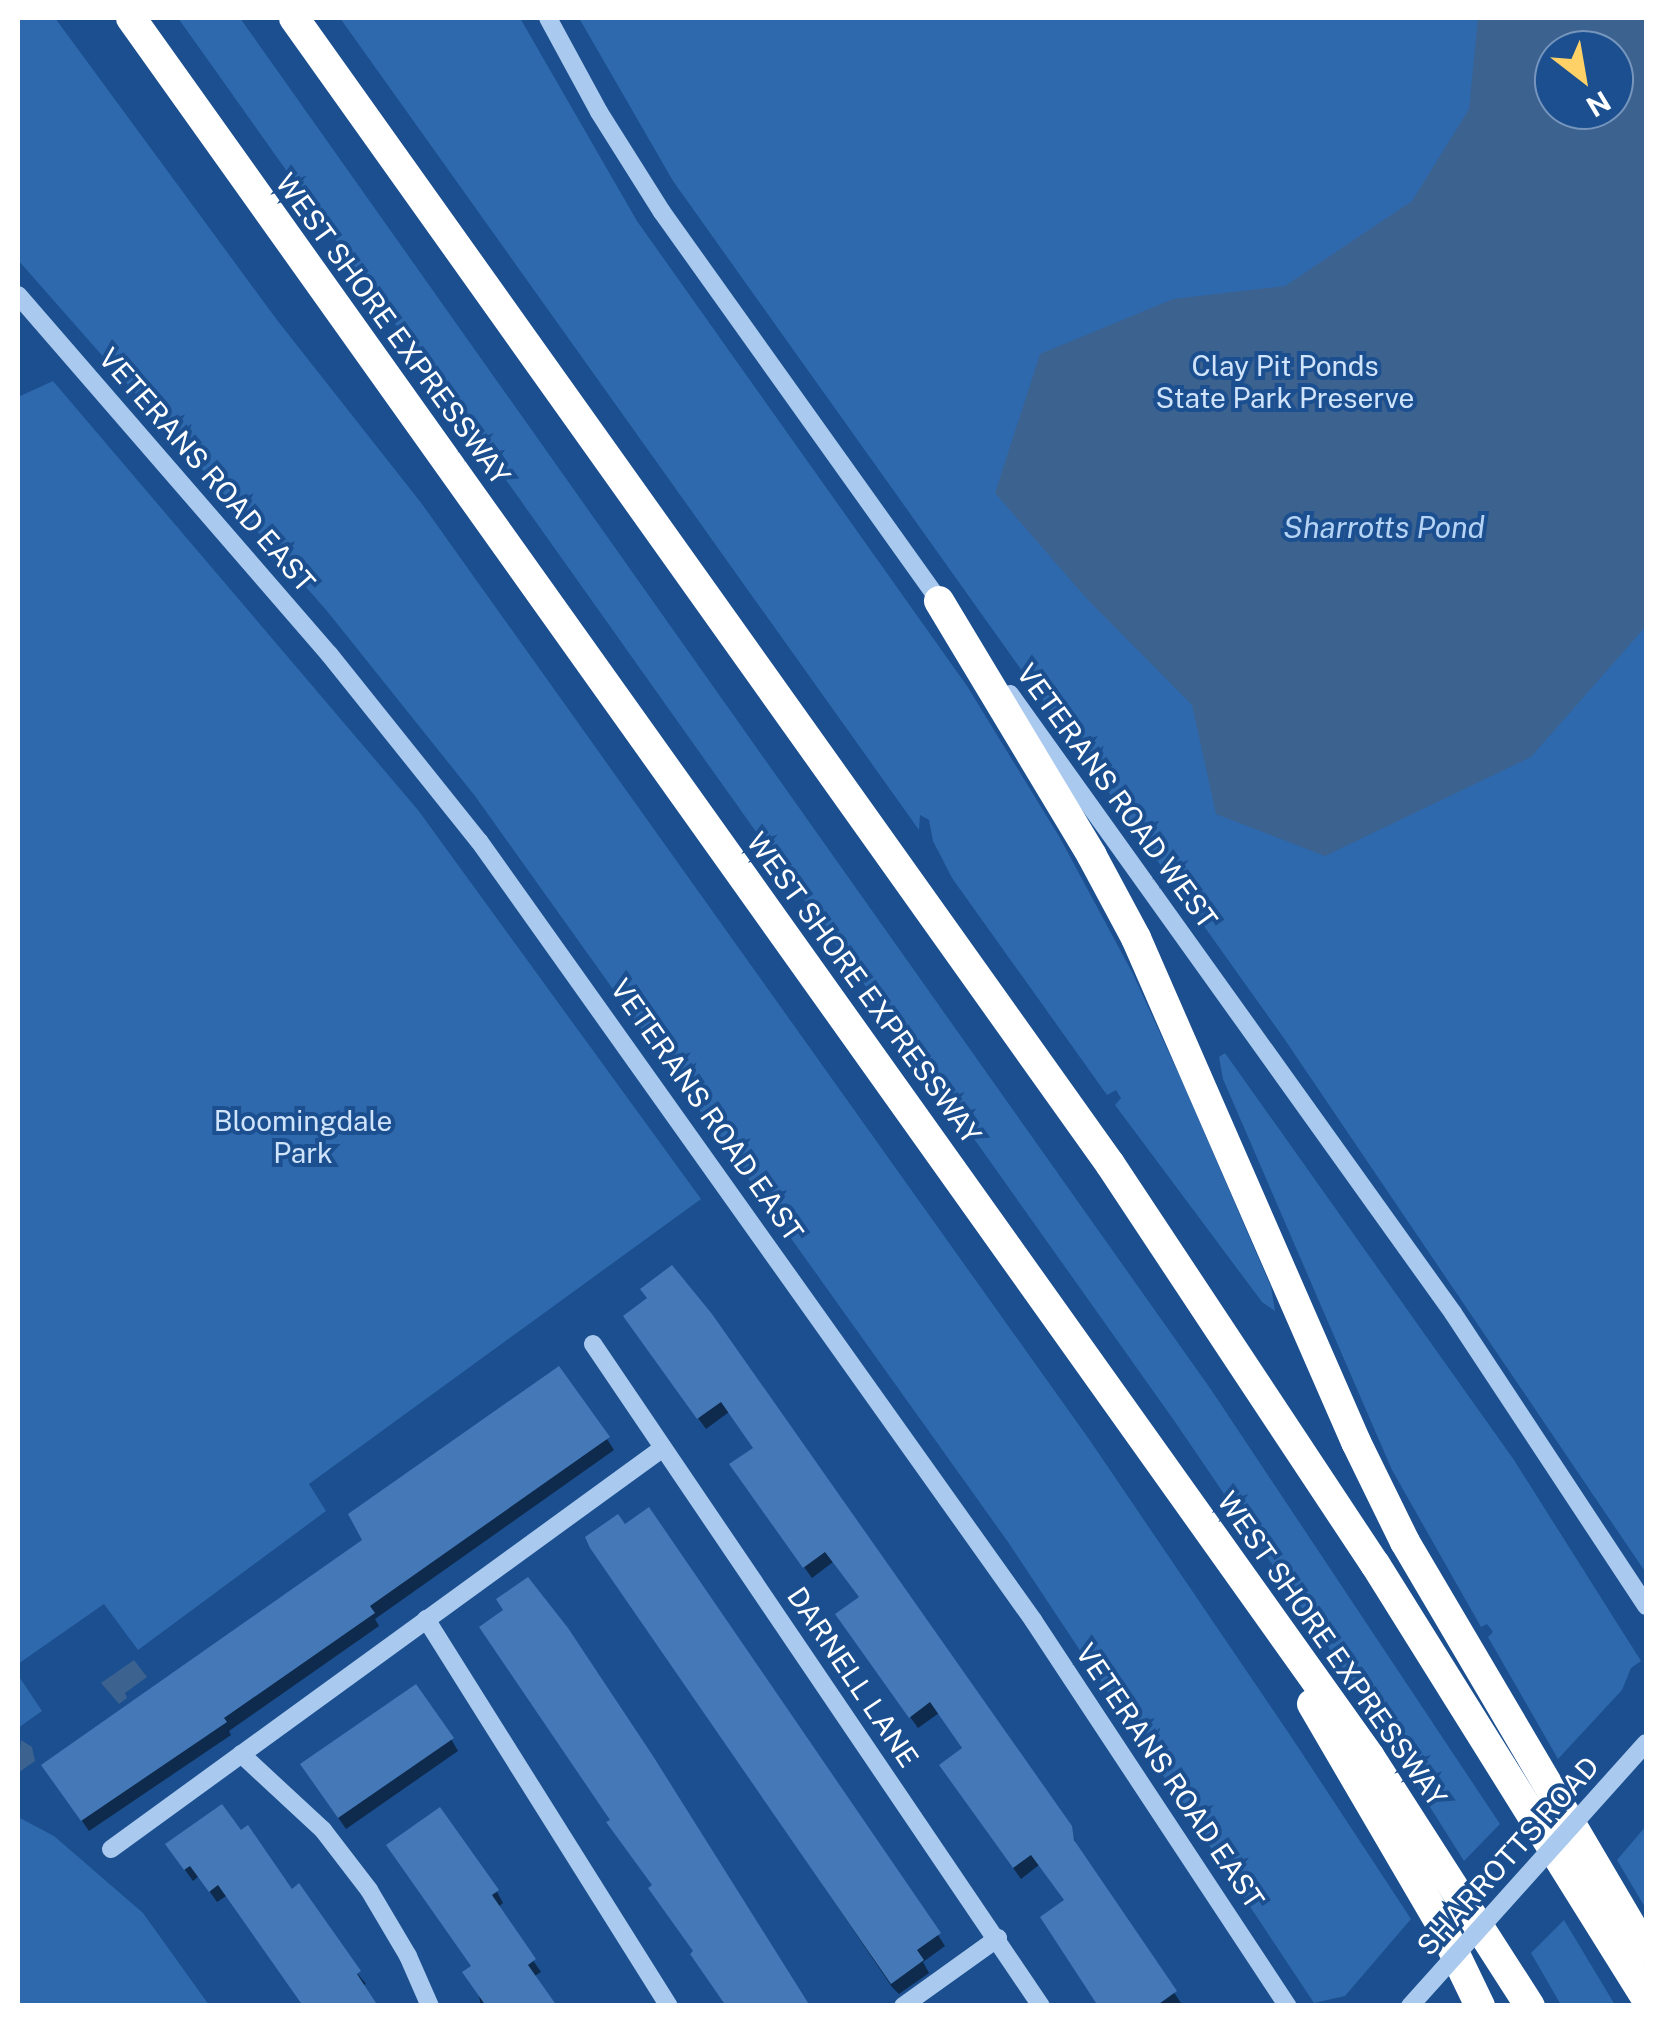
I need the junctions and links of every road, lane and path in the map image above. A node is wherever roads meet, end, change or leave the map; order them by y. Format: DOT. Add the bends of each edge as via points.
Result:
graph roads {
  1 [pos="131,18"];
  2 [pos="294,18"];
  3 [pos="548,18"];
  4 [pos="18,295"];
  5 [pos="939,601"];
  6 [pos="593,1344"];
  7 [pos="663,1448"];
  8 [pos="1240,1574"];
  9 [pos="1646,1606"];
  10 [pos="426,1619"];
  11 [pos="1646,1743"];
  12 [pos="241,1754"];
  13 [pos="111,1850"];
  14 [pos="998,1938"];
  15 [pos="1646,1950"];
  16 [pos="1646,1998"];
  17 [pos="430,2006"];
  18 [pos="670,2006"];
  19 [pos="904,2006"];
  20 [pos="1041,2006"];
  21 [pos="1288,2006"];
  22 [pos="1410,2006"];
  23 [pos="1480,2006"];
  24 [pos="1530,2006"];
  1 -- 8 [label="highway, WEST SHORE EXPRESSWAY"];
  2 -- 16 [label="highway" via="1119,1178 1375,1564"];
  3 -- 5 [label="street, VETERANS ROAD WEST" via="662,212"];
  4 -- 21 [label="street, VETERANS ROAD EAST" via="318,641 479,842 977,1539"];
  5 -- 9 [label="street, VETERANS ROAD WEST" via="1396,1231"];
  5 -- 15 [label="highway" via="1136,938 1405,1542"];
  6 -- 7 [label="street, DARNELL LANE"];
  7 -- 10 [label="street"];
  7 -- 14 [label="street, DARNELL LANE"];
  8 -- 23 [label="highway" via="1441,1925"];
  8 -- 24 [label="highway, WEST SHORE EXPRESSWAY" via="1370,1758"];
  10 -- 12 [label="street"];
  10 -- 18 [label="street"];
  11 -- 22 [label="street, SHARROTTS ROAD, bridge"];
  12 -- 13 [label="street"];
  12 -- 17 [label="street" via="323,1830 369,1890"];
  14 -- 19 [label="street"];
  14 -- 20 [label="street, DARNELL LANE"];
}
